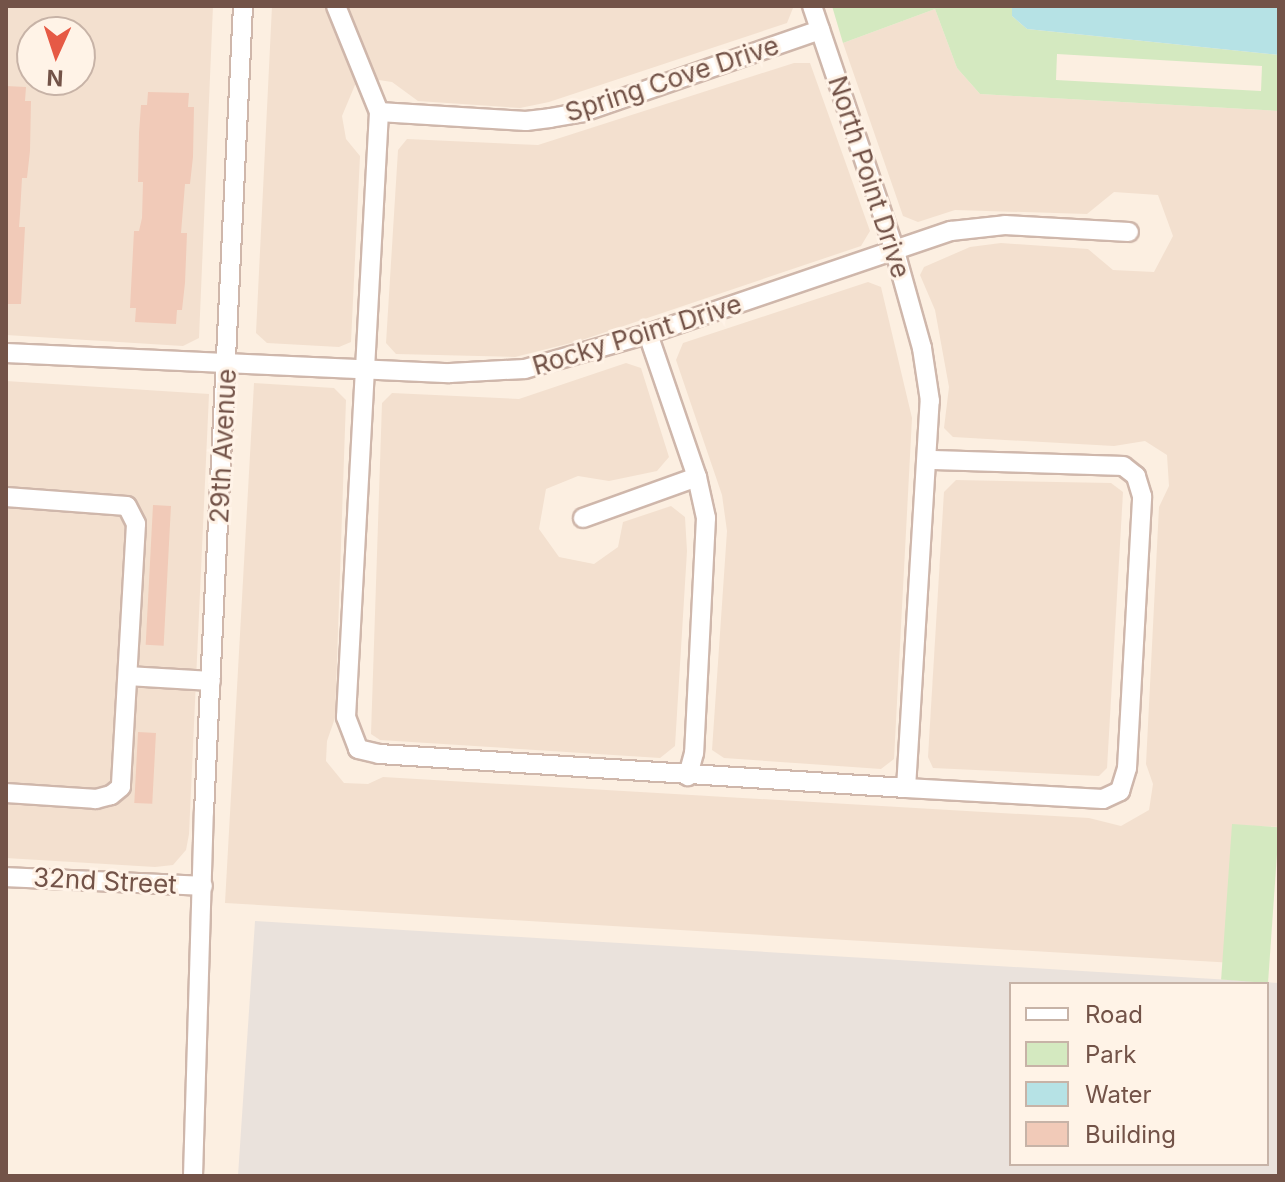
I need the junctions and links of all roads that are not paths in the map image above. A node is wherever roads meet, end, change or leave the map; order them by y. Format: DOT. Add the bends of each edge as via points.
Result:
graph roads {
  1 [pos="243,6"];
  2 [pos="336,6"];
  3 [pos="812,6"];
  4 [pos="820,30"];
  5 [pos="379,112"];
  6 [pos="1129,232"];
  7 [pos="895,251"];
  8 [pos="648,334"];
  9 [pos="6,353"];
  10 [pos="227,364"];
  11 [pos="366,370"];
  12 [pos="927,460"];
  13 [pos="697,477"];
  14 [pos="6,497"];
  15 [pos="583,518"];
  16 [pos="128,676"];
  17 [pos="211,681"];
  18 [pos="688,776"];
  19 [pos="906,788"];
  20 [pos="6,793"];
  21 [pos="6,877"];
  22 [pos="203,886"];
  23 [pos="193,1176"];
  1 -- 10 [label="street, 29th Avenue"];
  2 -- 5 [label="street"];
  3 -- 4 [label="street, North Point Drive"];
  4 -- 5 [label="street, Spring Cove Drive" via="583,112 526,121"];
  4 -- 7 [label="street, North Point Drive"];
  5 -- 11 [label="street"];
  6 -- 7 [label="street, Rocky Point Drive" via="979,225"];
  7 -- 8 [label="street, Rocky Point Drive"];
  7 -- 12 [label="street, North Point Drive" via="922,348 930,401"];
  8 -- 11 [label="street, Rocky Point Drive" via="525,369"];
  8 -- 13 [label="street"];
  9 -- 10 [label="street, Rocky Point Drive"];
  10 -- 11 [label="street, Rocky Point Drive"];
  10 -- 17 [label="street, 29th Avenue"];
  11 -- 18 [label="street" via="346,717 358,749"];
  12 -- 19 [label="street, North Point Drive"];
  12 -- 19 [label="street" via="1123,466 1136,476 1142,496 1127,768 1120,791 1103,799"];
  13 -- 15 [label="street"];
  13 -- 18 [label="street" via="706,546 694,753"];
  14 -- 16 [label="street" via="117,504 133,512"];
  16 -- 17 [label="street"];
  16 -- 20 [label="street" via="121,787 96,799"];
  17 -- 22 [label="street, 29th Avenue"];
  18 -- 19 [label="street"];
  21 -- 22 [label="street, 32nd Street"];
  22 -- 23 [label="street, 29th Avenue"];
}
